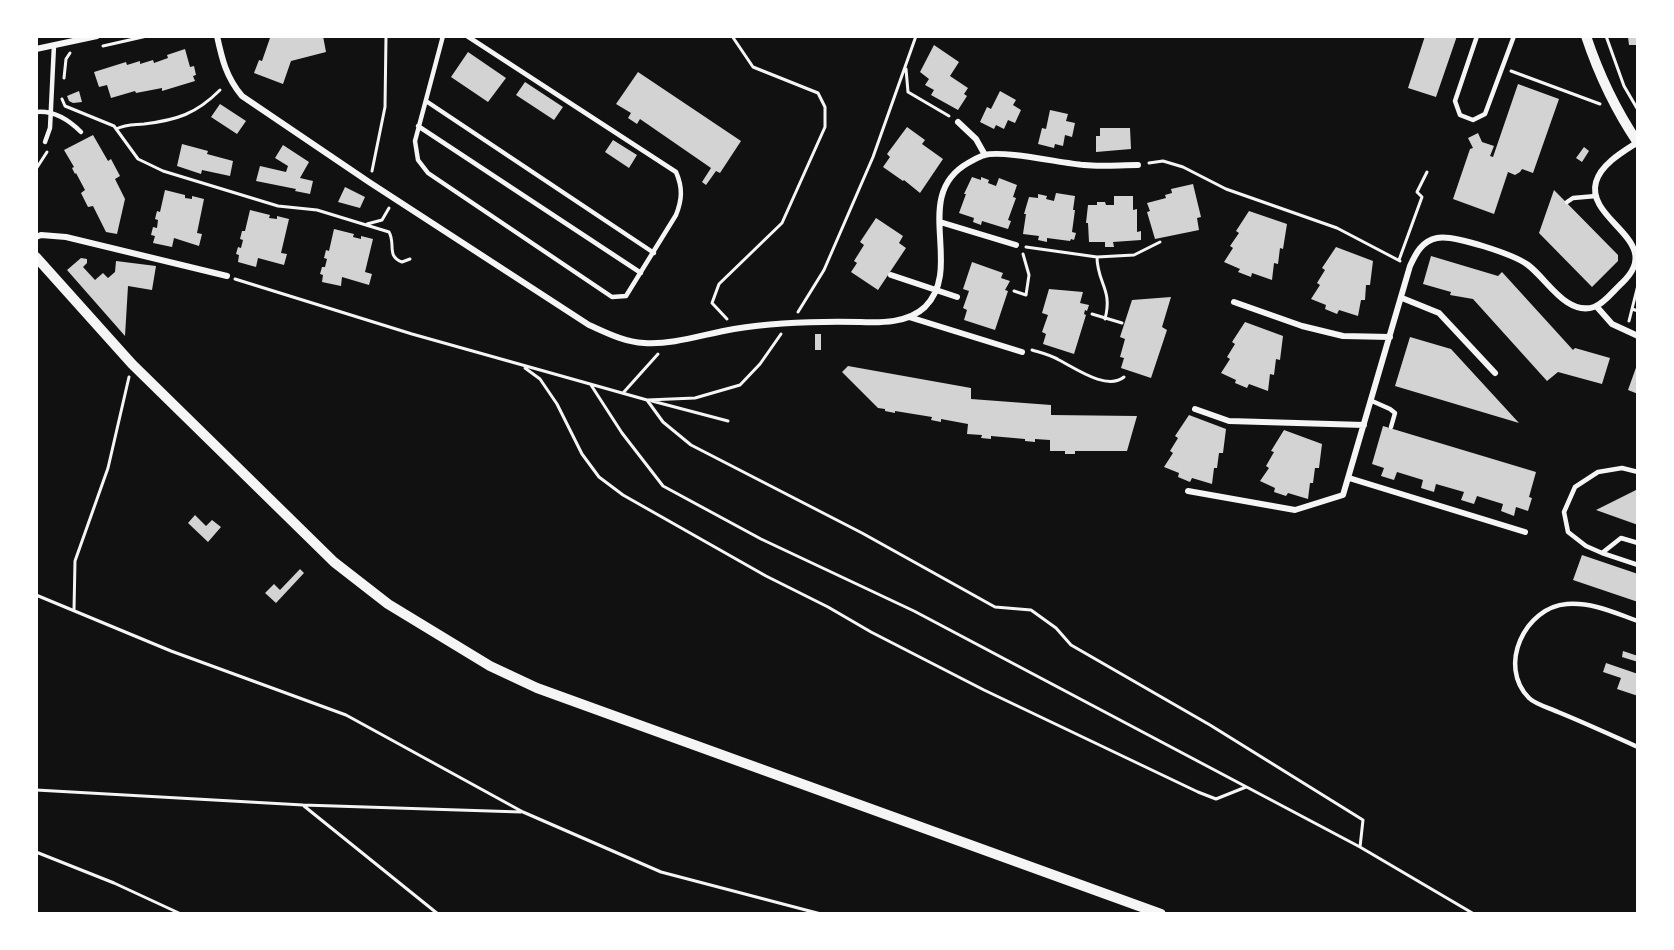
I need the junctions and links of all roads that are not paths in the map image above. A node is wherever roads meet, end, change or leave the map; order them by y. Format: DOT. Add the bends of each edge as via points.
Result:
graph roads {
  1 [pos="97,36"];
  2 [pos="217,36"];
  3 [pos="442,36"];
  4 [pos="467,36"];
  5 [pos="1478,36"];
  6 [pos="1514,36"];
  7 [pos="1586,36"];
  8 [pos="75,38"];
  9 [pos="54,45"];
  10 [pos="36,49"];
  11 [pos="426,101"];
  12 [pos="36,112"];
  13 [pos="51,113"];
  14 [pos="958,122"];
  15 [pos="418,126"];
  16 [pos="81,132"];
  17 [pos="45,142"];
  18 [pos="1638,142"];
  19 [pos="985,155"];
  20 [pos="1138,165"];
  21 [pos="1596,196"];
  22 [pos="1567,202"];
  23 [pos="939,222"];
  24 [pos="36,237"];
  25 [pos="1016,245"];
  26 [pos="654,253"];
  27 [pos="36,257"];
  28 [pos="641,273"];
  29 [pos="891,275"];
  30 [pos="227,276"];
  31 [pos="936,291"];
  32 [pos="957,297"];
  33 [pos="1402,298"];
  34 [pos="1234,302"];
  35 [pos="1596,307"];
  36 [pos="909,317"];
  37 [pos="1638,336"];
  38 [pos="1390,337"];
  39 [pos="1022,352"];
  40 [pos="1496,373"];
  41 [pos="1371,401"];
  42 [pos="1196,410"];
  43 [pos="1364,425"];
  44 [pos="1391,427"];
  45 [pos="1638,472"];
  46 [pos="1349,478"];
  47 [pos="1188,491"];
  48 [pos="1525,532"];
  49 [pos="1638,543"];
  50 [pos="1602,553"];
  51 [pos="1638,565"];
  52 [pos="1638,621"];
  53 [pos="1638,739"];
  54 [pos="1637,746"];
  55 [pos="1161,914"];
  1 -- 8 [label="street"];
  2 -- 36 [label="street" via="225,70 242,96 589,325 619,339 669,342 790,322 882,323"];
  3 -- 11 [label="lane"];
  4 -- 26 [label="lane" via="676,172 682,201"];
  5 -- 6 [label="lane" via="1455,101 1460,115 1473,120 1485,114"];
  7 -- 18 [label="street" via="1600,76"];
  8 -- 9 [label="street"];
  9 -- 10 [label="street"];
  9 -- 13 [label="lane"];
  11 -- 15 [label="lane"];
  11 -- 26 [label="lane"];
  12 -- 13 [label="lane"];
  13 -- 16 [label="lane" via="70,121"];
  13 -- 17 [label="lane"];
  14 -- 19 [label="street" via="976,139"];
  15 -- 28 [label="lane"];
  15 -- 28 [label="lane" via="418,160 428,173 612,297 626,296"];
  18 -- 21 [label="street" via="1608,164 1596,182"];
  19 -- 20 [label="street" via="1085,165"];
  19 -- 23 [label="street" via="951,177 941,194"];
  21 -- 22 [label="lane"];
  21 -- 35 [label="street" via="1635,251 1625,280"];
  23 -- 25 [label="street"];
  23 -- 31 [label="street" via="940,276"];
  24 -- 30 [label="street" via="66,237"];
  26 -- 28 [label="lane"];
  27 -- 55 [label="street" via="132,364 334,562 388,604 490,666 537,688"];
  29 -- 31 [label="street"];
  31 -- 32 [label="street"];
  31 -- 36 [label="street" via="924,307"];
  33 -- 35 [label="street" via="1410,266 1420,247 1438,238 1460,240 1510,255 1528,265 1571,304"];
  33 -- 38 [label="street"];
  33 -- 40 [label="street" via="1439,313"];
  34 -- 38 [label="street" via="1343,336"];
  35 -- 37 [label="street" via="1612,324"];
  36 -- 39 [label="street"];
  38 -- 41 [label="street"];
  41 -- 43 [label="street"];
  41 -- 44 [label="lane" via="1395,413"];
  42 -- 43 [label="street" via="1229,421"];
  43 -- 46 [label="street"];
  45 -- 50 [label="lane" via="1622,468 1598,472 1575,488 1571,496 1564,512 1568,532"];
  46 -- 47 [label="street" via="1343,495 1295,510"];
  46 -- 48 [label="street"];
  49 -- 50 [label="lane" via="1621,538"];
  50 -- 51 [label="lane"];
  52 -- 54 [label="lane" via="1590,605 1565,604 1539,615 1522,634 1515,657 1517,680 1530,699"];
  53 -- 54 [label="lane"];
}
